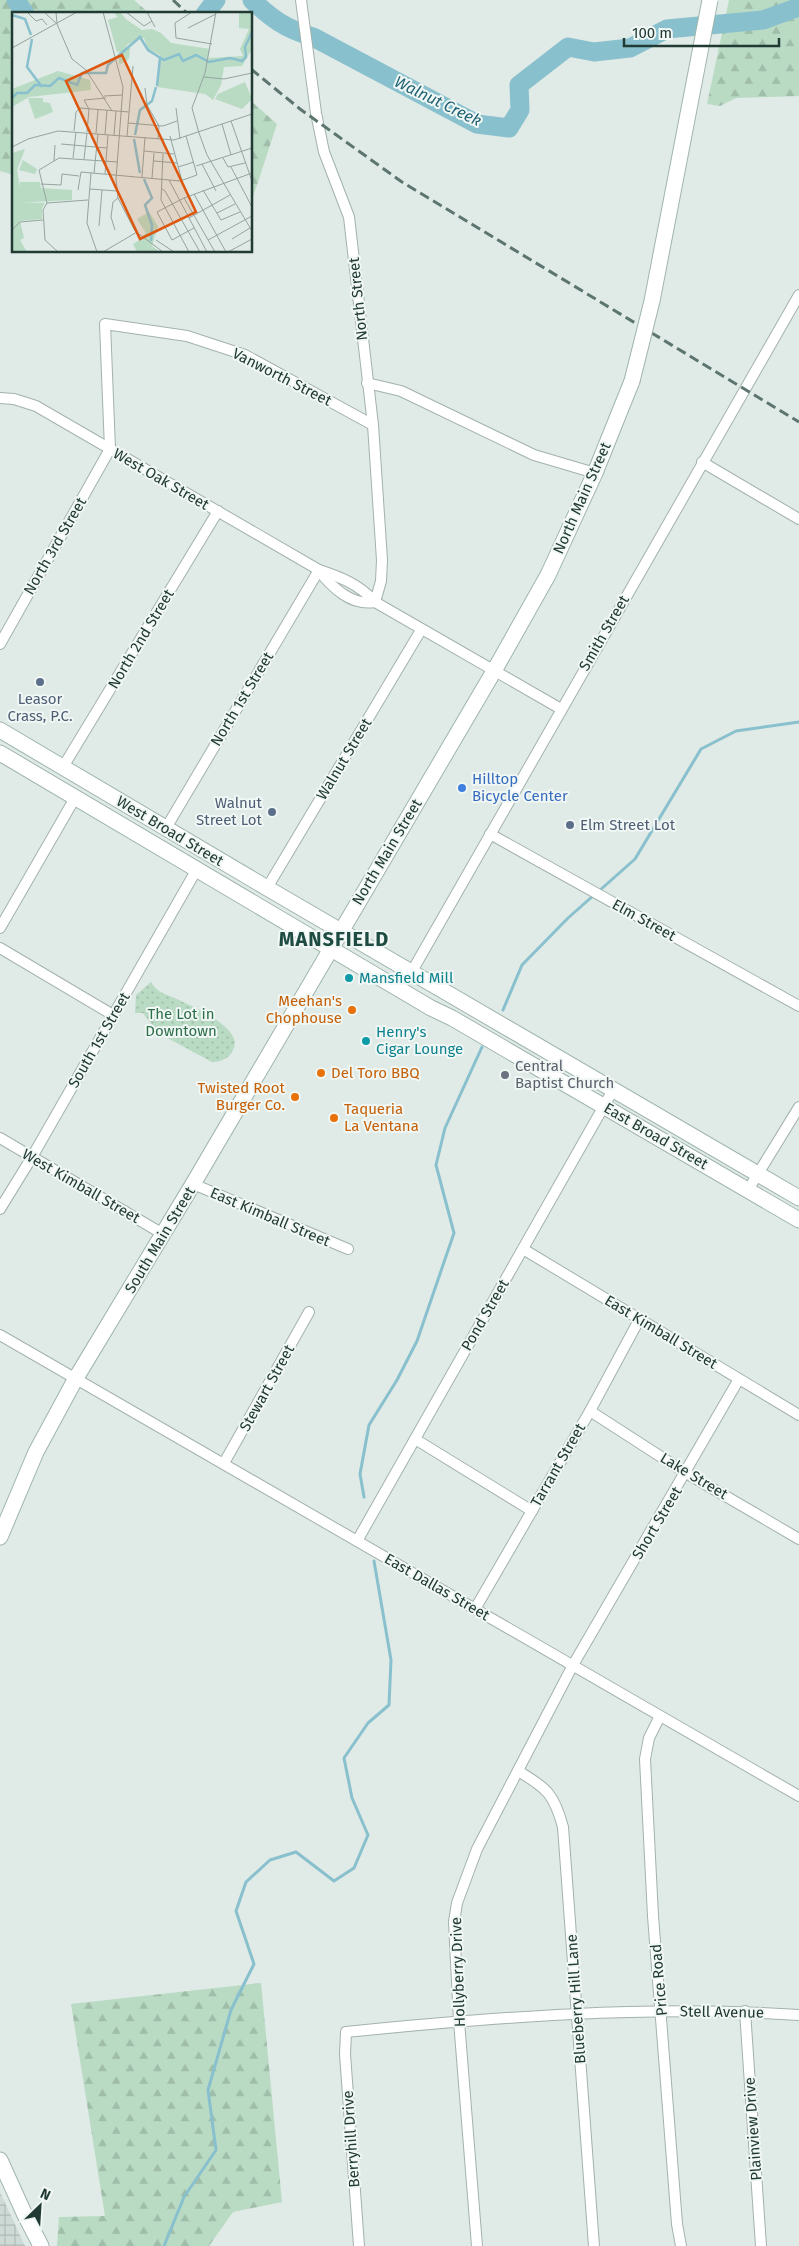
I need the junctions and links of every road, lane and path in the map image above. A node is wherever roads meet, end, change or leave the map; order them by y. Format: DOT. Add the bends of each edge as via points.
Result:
graph roads {
  1 [pos="301,0"];
  2 [pos="710,0"];
  3 [pos="799,294"];
  4 [pos="367,383"];
  5 [pos="0,398"];
  6 [pos="372,424"];
  7 [pos="110,449"];
  8 [pos="702,462"];
  9 [pos="595,473"];
  10 [pos="218,512"];
  11 [pos="799,519"];
  12 [pos="319,570"];
  13 [pos="375,602"];
  14 [pos="421,630"];
  15 [pos="0,644"];
  16 [pos="494,671"];
  17 [pos="561,708"];
  18 [pos="0,730"];
  19 [pos="0,753"];
  20 [pos="63,767"];
  21 [pos="75,798"];
  22 [pos="166,828"];
  23 [pos="490,834"];
  24 [pos="206,853"];
  25 [pos="197,869"];
  26 [pos="266,888"];
  27 [pos="0,928"];
  28 [pos="340,931"];
  29 [pos="0,948"];
  30 [pos="330,948"];
  31 [pos="411,973"];
  32 [pos="461,1002"];
  33 [pos="799,1006"];
  34 [pos="113,1016"];
  35 [pos="452,1018"];
  36 [pos="526,1040"];
  37 [pos="517,1055"];
  38 [pos="613,1090"];
  39 [pos="603,1106"];
  40 [pos="799,1107"];
  41 [pos="0,1138"];
  42 [pos="32,1157"];
  43 [pos="757,1174"];
  44 [pos="194,1184"];
  45 [pos="748,1190"];
  46 [pos="799,1198"];
  47 [pos="0,1209"];
  48 [pos="799,1220"];
  49 [pos="163,1234"];
  50 [pos="348,1249"];
  51 [pos="522,1249"];
  52 [pos="309,1312"];
  53 [pos="639,1320"];
  54 [pos="0,1335"];
  55 [pos="76,1378"];
  56 [pos="739,1379"];
  57 [pos="590,1411"];
  58 [pos="799,1415"];
  59 [pos="415,1439"];
  60 [pos="224,1464"];
  61 [pos="686,1473"];
  62 [pos="532,1511"];
  63 [pos="0,1537"];
  64 [pos="799,1539"];
  65 [pos="357,1541"];
  66 [pos="475,1609"];
  67 [pos="573,1665"];
  68 [pos="660,1716"];
  69 [pos="518,1771"];
  70 [pos="799,1796"];
  71 [pos="662,2011"];
  72 [pos="745,2011"];
  73 [pos="577,2013"];
  74 [pos="799,2015"];
  75 [pos="459,2021"];
  76 [pos="346,2032"];
  77 [pos="0,2160"];
  78 [pos="41,2246"];
  79 [pos="359,2246"];
  80 [pos="477,2246"];
  81 [pos="594,2246"];
  82 [pos="681,2246"];
  83 [pos="761,2246"];
  1 -- 4 [label="street, North Street" via="324,152 348,216"];
  2 -- 9 [label="main road, North Main Street, bridge" via="652,301 632,381"];
  3 -- 8 [label="street, Smith Street"];
  4 -- 6 [label="street, North Street"];
  4 -- 9 [label="street" via="401,391 534,455"];
  5 -- 7 [label="street, West Oak Street" via="36,406"];
  6 -- 7 [label="street, Vanworth Street" via="245,355 187,336 105,324"];
  6 -- 13 [label="street, North Street" via="382,560"];
  7 -- 10 [label="street, West Oak Street"];
  7 -- 15 [label="street, North 3rd Street"];
  8 -- 11 [label="street"];
  8 -- 17 [label="street, Smith Street"];
  9 -- 16 [label="main road, North Main Street" via="559,553"];
  10 -- 12 [label="street, West Oak Street"];
  10 -- 20 [label="street, North 2nd Street"];
  12 -- 13 [label="street, West Oak Street" via="357,586"];
  12 -- 22 [label="street, North 1st Street"];
  13 -- 14 [label="street, West Oak Street"];
  14 -- 16 [label="street, West Oak Street"];
  14 -- 26 [label="street, Walnut Street"];
  16 -- 17 [label="street, West Oak Street"];
  16 -- 28 [label="main road, North Main Street"];
  17 -- 23 [label="street, Smith Street"];
  18 -- 20 [label="main road, West Broad Street"];
  19 -- 21 [label="main road, West Broad Street"];
  20 -- 22 [label="main road, West Broad Street"];
  21 -- 25 [label="main road, West Broad Street"];
  21 -- 27 [label="street"];
  22 -- 24 [label="main road, West Broad Street"];
  23 -- 31 [label="street, Smith Street"];
  23 -- 33 [label="street, Elm Street"];
  24 -- 25 [label="main road"];
  24 -- 26 [label="main road, West Broad Street"];
  25 -- 30 [label="main road, West Broad Street"];
  25 -- 34 [label="street, South 1st Street"];
  26 -- 28 [label="main road, West Broad Street"];
  28 -- 30 [label="main road, North Main Street"];
  28 -- 31 [label="main road, East Broad Street"];
  29 -- 34 [label="street"];
  30 -- 35 [label="main road, East Broad Street"];
  30 -- 44 [label="main road, South Main Street"];
  31 -- 32 [label="main road, East Broad Street"];
  32 -- 35 [label="main road"];
  32 -- 36 [label="main road, East Broad Street"];
  34 -- 42 [label="street, South 1st Street"];
  35 -- 37 [label="main road, East Broad Street"];
  36 -- 37 [label="main road"];
  36 -- 38 [label="main road, East Broad Street"];
  37 -- 39 [label="main road, East Broad Street"];
  38 -- 39 [label="street, Pond Street"];
  38 -- 43 [label="main road, East Broad Street"];
  39 -- 45 [label="main road, East Broad Street"];
  39 -- 51 [label="street, Pond Street"];
  40 -- 43 [label="street"];
  41 -- 42 [label="street, West Kimball Street"];
  42 -- 47 [label="street, South 1st Street"];
  42 -- 49 [label="street, West Kimball Street"];
  43 -- 45 [label="street"];
  43 -- 46 [label="main road, East Broad Street"];
  44 -- 49 [label="main road, South Main Street"];
  44 -- 50 [label="street, East Kimball Street"];
  45 -- 48 [label="main road, East Broad Street"];
  49 -- 55 [label="main road, South Main Street"];
  51 -- 53 [label="street, East Kimball Street"];
  51 -- 59 [label="street, Pond Street"];
  52 -- 60 [label="street, Stewart Street"];
  53 -- 56 [label="street, East Kimball Street"];
  53 -- 57 [label="street, Tarrant Street"];
  54 -- 55 [label="street, East Dallas Street"];
  55 -- 60 [label="street, East Dallas Street"];
  55 -- 63 [label="main road, South Main Street" via="36,1452"];
  56 -- 58 [label="street, East Kimball Street"];
  56 -- 61 [label="street, Short Street"];
  57 -- 61 [label="street, Lake Street"];
  57 -- 62 [label="street, Tarrant Street"];
  59 -- 62 [label="street"];
  59 -- 65 [label="street, Pond Street"];
  60 -- 65 [label="street, East Dallas Street"];
  61 -- 64 [label="street, Lake Street"];
  61 -- 67 [label="street, Short Street"];
  62 -- 66 [label="street, Tarrant Street"];
  65 -- 66 [label="street, East Dallas Street"];
  66 -- 67 [label="street, East Dallas Street"];
  67 -- 68 [label="street, East Dallas Street"];
  67 -- 69 [label="street, Hollyberry Drive"];
  68 -- 70 [label="street, East Dallas Street"];
  68 -- 71 [label="street, Price Road" via="649,1738 645,1759"];
  69 -- 73 [label="street, Blueberry Hill Lane" via="553,1797 563,1827"];
  69 -- 75 [label="street, Hollyberry Drive" via="477,1849 457,1902 454,1922"];
  71 -- 72 [label="street, Stell Avenue"];
  71 -- 73 [label="street, Stell Avenue"];
  71 -- 82 [label="street, Price Road"];
  72 -- 74 [label="street, Stell Avenue"];
  72 -- 83 [label="street, Plainview Drive"];
  73 -- 75 [label="street, Stell Avenue"];
  73 -- 81 [label="street, Blueberry Hill Lane"];
  75 -- 76 [label="street, Stell Avenue"];
  75 -- 80 [label="street, Hollyberry Drive"];
  76 -- 79 [label="street, Berryhill Drive"];
  77 -- 78 [label="main road"];
}
